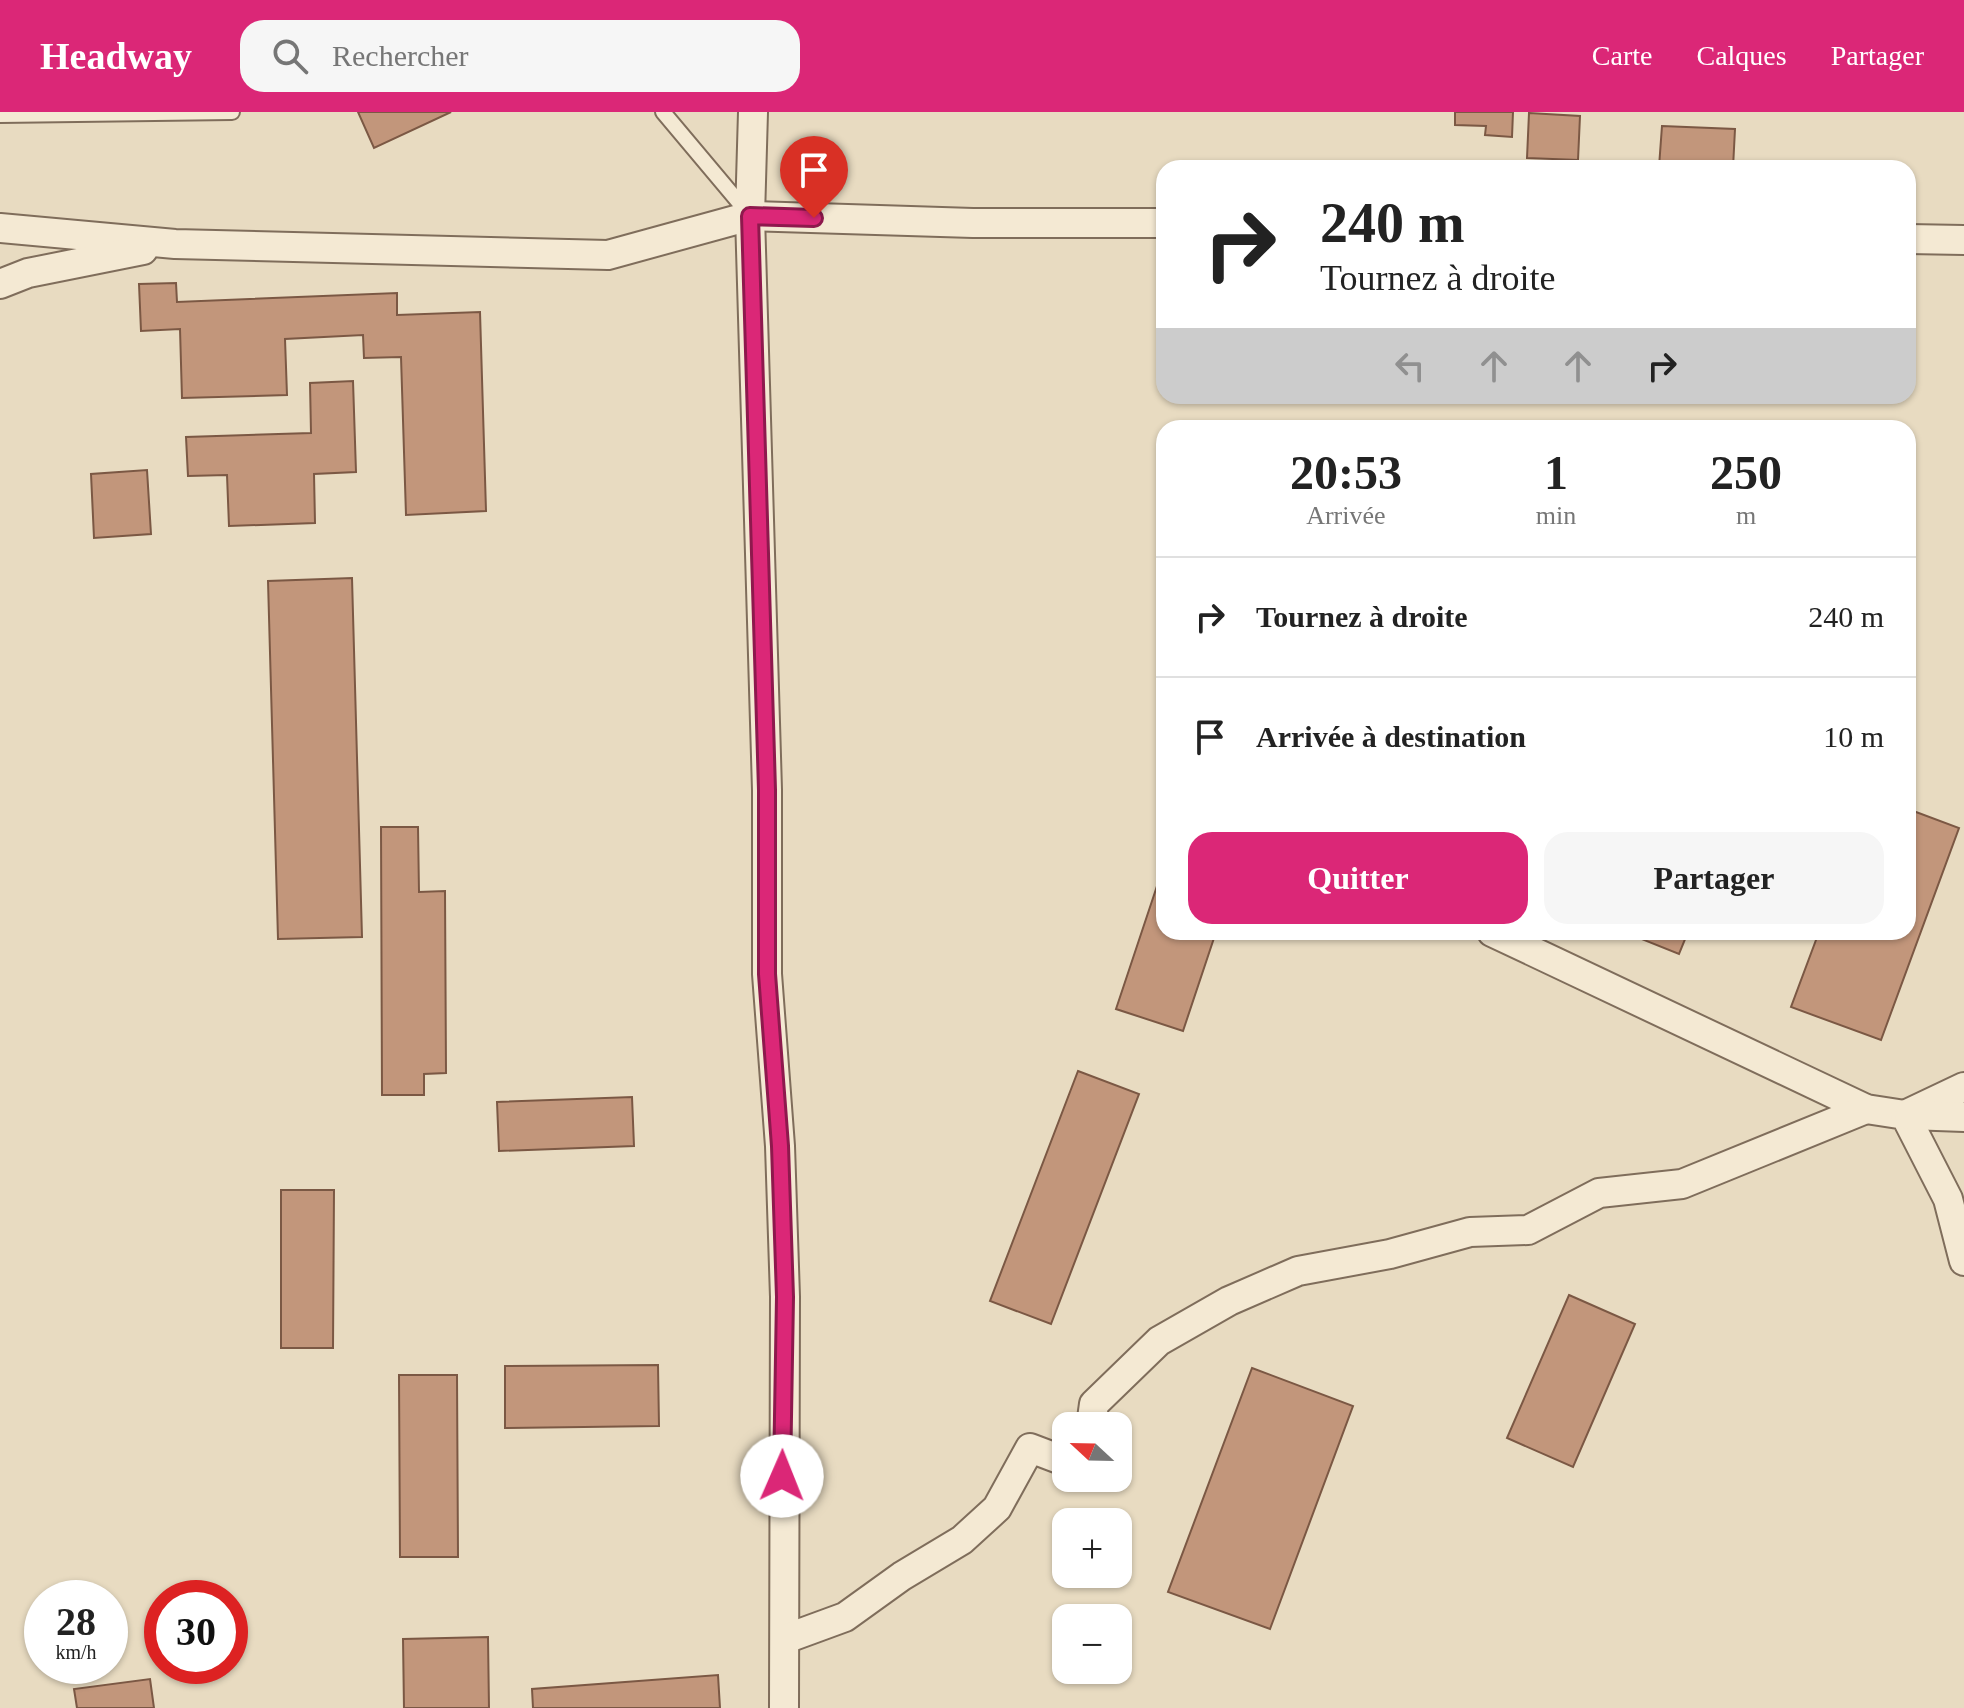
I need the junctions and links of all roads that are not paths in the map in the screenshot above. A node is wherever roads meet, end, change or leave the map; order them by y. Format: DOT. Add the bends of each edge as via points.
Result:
graph roads {
  1 [pos="232,112"];
  2 [pos="663,112"];
  3 [pos="753,112"];
  4 [pos="0,115"];
  5 [pos="750,216"];
  6 [pos="1156,223"];
  7 [pos="0,228"];
  8 [pos="1916,239"];
  9 [pos="1964,240"];
  10 [pos="175,244"];
  11 [pos="0,284"];
  12 [pos="1509,940"];
  13 [pos="1964,1087"];
  14 [pos="1866,1109"];
  15 [pos="1905,1115"];
  16 [pos="1964,1117"];
  17 [pos="1964,1261"];
  18 [pos="1093,1412"];
  19 [pos="1052,1456"];
  20 [pos="785,1639"];
  21 [pos="784,1708"];
  1 -- 4 [label="lane"];
  2 -- 5 [label="lane"];
  3 -- 5 [label="street"];
  5 -- 6 [label="street"];
  5 -- 10 [label="street" via="608,255"];
  5 -- 20 [label="street" via="767,790 767,974 785,1297"];
  7 -- 10 [label="street"];
  8 -- 9 [label="street"];
  10 -- 11 [label="street" via="28,273"];
  12 -- 14 [label="street"];
  13 -- 15 [label="street"];
  14 -- 15 [label="street"];
  14 -- 18 [label="street" via="1682,1184 1599,1193 1528,1230 1470,1232 1298,1271 1229,1301 1159,1341 1094,1404"];
  15 -- 16 [label="street"];
  15 -- 17 [label="street" via="1948,1199"];
  19 -- 20 [label="street" via="1030,1448 997,1508 962,1540 845,1617"];
  20 -- 21 [label="street"];
}
